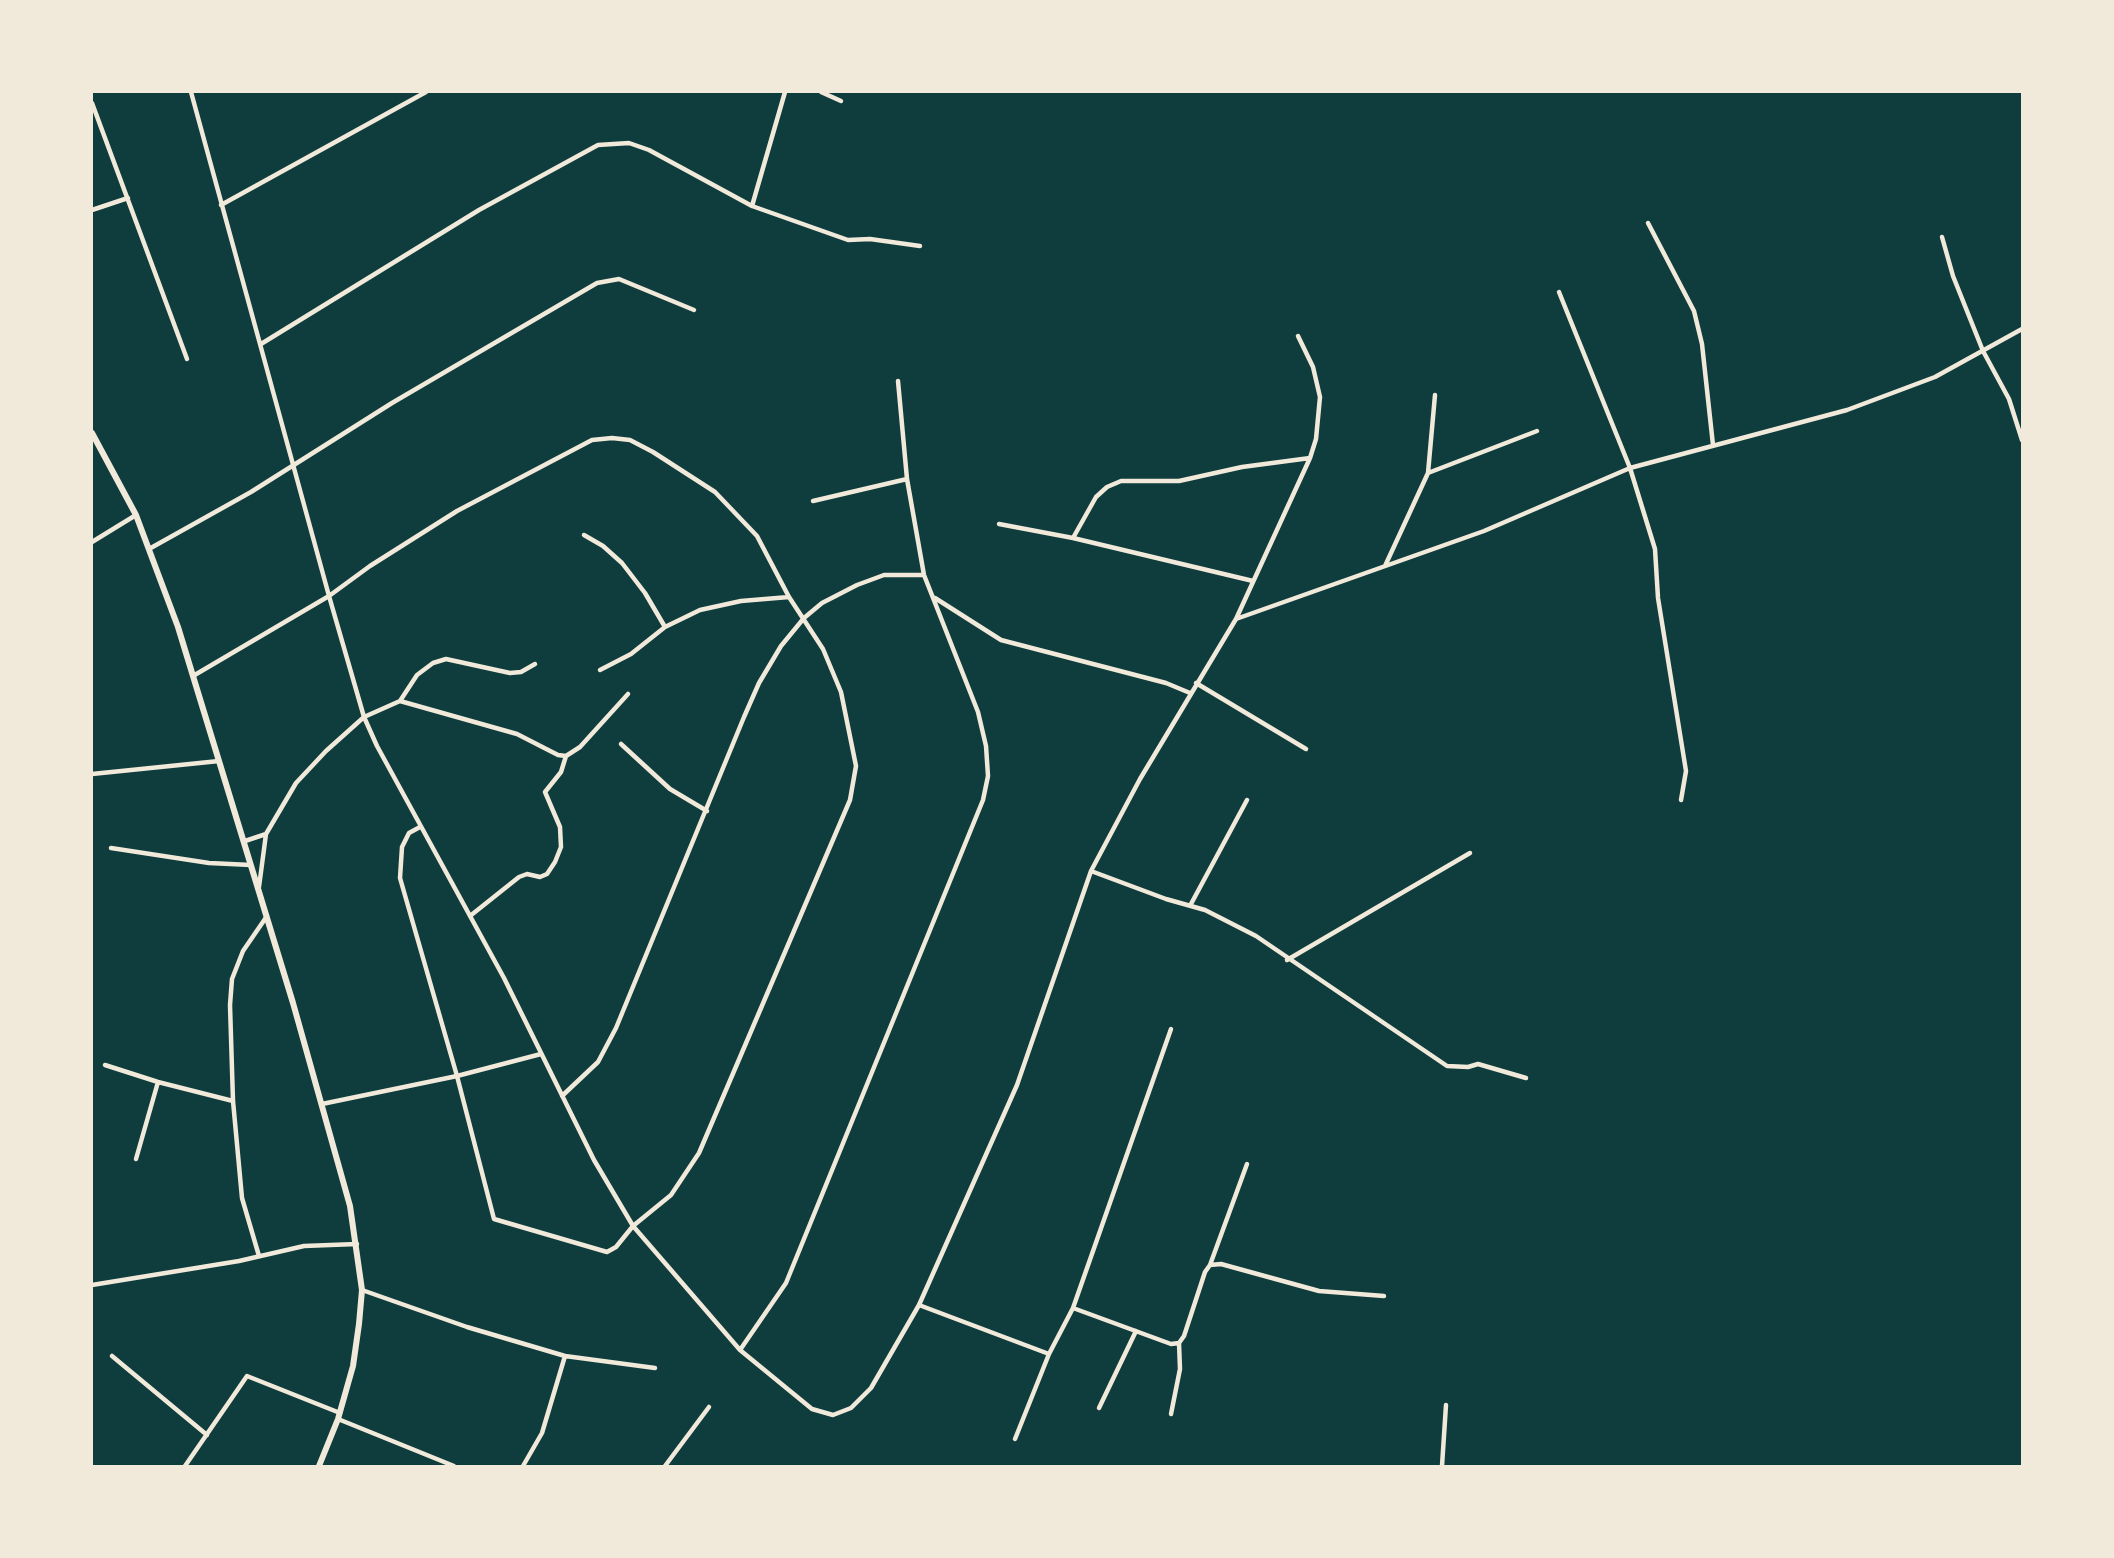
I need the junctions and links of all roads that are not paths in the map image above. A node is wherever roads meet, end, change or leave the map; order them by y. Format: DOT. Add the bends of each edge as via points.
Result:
graph roads {
  1 [pos="191,92"];
  2 [pos="426,92"];
  3 [pos="786,92"];
  4 [pos="821,92"];
  5 [pos="841,100"];
  6 [pos="92,103"];
  7 [pos="128,198"];
  8 [pos="221,205"];
  9 [pos="752,206"];
  10 [pos="92,210"];
  11 [pos="1648,223"];
  12 [pos="1942,237"];
  13 [pos="920,246"];
  14 [pos="1559,292"];
  15 [pos="694,310"];
  16 [pos="2022,329"];
  17 [pos="1298,336"];
  18 [pos="261,344"];
  19 [pos="1983,351"];
  20 [pos="187,359"];
  21 [pos="898,381"];
  22 [pos="1435,394"];
  23 [pos="1538,431"];
  24 [pos="92,433"];
  25 [pos="2022,440"];
  26 [pos="1713,445"];
  27 [pos="1310,458"];
  28 [pos="294,465"];
  29 [pos="1629,468"];
  30 [pos="1428,473"];
  31 [pos="907,479"];
  32 [pos="813,501"];
  33 [pos="136,515"];
  34 [pos="999,524"];
  35 [pos="584,535"];
  36 [pos="1072,538"];
  37 [pos="92,542"];
  38 [pos="149,549"];
  39 [pos="1385,566"];
  40 [pos="924,575"];
  41 [pos="1253,581"];
  42 [pos="329,596"];
  43 [pos="789,597"];
  44 [pos="935,598"];
  45 [pos="804,618"];
  46 [pos="1236,619"];
  47 [pos="665,627"];
  48 [pos="535,664"];
  49 [pos="600,670"];
  50 [pos="193,676"];
  51 [pos="1196,683"];
  52 [pos="1190,693"];
  53 [pos="628,694"];
  54 [pos="400,701"];
  55 [pos="364,717"];
  56 [pos="621,744"];
  57 [pos="1306,749"];
  58 [pos="566,756"];
  59 [pos="219,761"];
  60 [pos="92,774"];
  61 [pos="1247,800"];
  62 [pos="1681,800"];
  63 [pos="707,811"];
  64 [pos="420,827"];
  65 [pos="266,834"];
  66 [pos="244,841"];
  67 [pos="111,848"];
  68 [pos="1470,853"];
  69 [pos="252,865"];
  70 [pos="1091,871"];
  71 [pos="259,886"];
  72 [pos="1191,904"];
  73 [pos="267,916"];
  74 [pos="470,916"];
  75 [pos="1287,960"];
  76 [pos="1171,1029"];
  77 [pos="541,1054"];
  78 [pos="105,1065"];
  79 [pos="457,1076"];
  80 [pos="1526,1078"];
  81 [pos="158,1082"];
  82 [pos="562,1096"];
  83 [pos="233,1101"];
  84 [pos="322,1104"];
  85 [pos="136,1159"];
  86 [pos="1246,1164"];
  87 [pos="633,1226"];
  88 [pos="357,1244"];
  89 [pos="259,1256"];
  90 [pos="1210,1265"];
  91 [pos="92,1285"];
  92 [pos="362,1290"];
  93 [pos="1384,1296"];
  94 [pos="919,1305"];
  95 [pos="1072,1308"];
  96 [pos="1136,1331"];
  97 [pos="1179,1343"];
  98 [pos="740,1350"];
  99 [pos="1049,1354"];
  100 [pos="112,1356"];
  101 [pos="565,1356"];
  102 [pos="655,1368"];
  103 [pos="1446,1406"];
  104 [pos="709,1407"];
  105 [pos="1099,1408"];
  106 [pos="1171,1414"];
  107 [pos="339,1416"];
  108 [pos="207,1435"];
  109 [pos="1015,1439"];
  110 [pos="452,1466"];
  111 [pos="185,1467"];
  112 [pos="319,1467"];
  113 [pos="524,1467"];
  114 [pos="665,1467"];
  115 [pos="1442,1467"];
  1 -- 8 [label="street"];
  2 -- 8 [label="street"];
  3 -- 9 [label="street"];
  4 -- 5 [label="street"];
  6 -- 7 [label="street"];
  7 -- 10 [label="street"];
  7 -- 20 [label="street"];
  8 -- 18 [label="street"];
  9 -- 13 [label="street" via="848,240"];
  9 -- 18 [label="street" via="649,150 628,143 598,145 479,210"];
  11 -- 26 [label="street" via="1694,310 1702,344"];
  12 -- 19 [label="street"];
  14 -- 29 [label="street"];
  15 -- 28 [label="street" via="619,279 597,283"];
  16 -- 19 [label="street"];
  17 -- 27 [label="street" via="1313,367 1320,397"];
  18 -- 28 [label="street"];
  19 -- 25 [label="street" via="2009,399"];
  19 -- 26 [label="street" via="1935,376 1848,411"];
  21 -- 31 [label="street"];
  22 -- 30 [label="street"];
  23 -- 30 [label="street"];
  24 -- 33 [label="street"];
  26 -- 29 [label="street"];
  27 -- 36 [label="street" via="1242,466 1179,481 1121,481 1096,497"];
  27 -- 41 [label="street"];
  28 -- 38 [label="street"];
  28 -- 42 [label="street"];
  29 -- 39 [label="street" via="1484,531"];
  29 -- 62 [label="street" via="1655,549 1658,598 1686,771"];
  30 -- 39 [label="street"];
  31 -- 32 [label="street"];
  31 -- 40 [label="street"];
  33 -- 37 [label="street"];
  33 -- 38 [label="street"];
  34 -- 36 [label="street"];
  35 -- 47 [label="street" via="621,563"];
  36 -- 41 [label="street"];
  38 -- 50 [label="street"];
  39 -- 46 [label="street"];
  40 -- 44 [label="street"];
  40 -- 45 [label="street" via="884,575 822,603"];
  41 -- 46 [label="street"];
  42 -- 43 [label="street" via="457,511 592,440 612,438 653,452 715,492 757,536"];
  42 -- 50 [label="street"];
  42 -- 55 [label="street"];
  43 -- 45 [label="street"];
  43 -- 47 [label="street" via="700,610"];
  44 -- 52 [label="street" via="1001,640 1166,683"];
  44 -- 98 [label="street" via="987,746 988,776 983,800 786,1283"];
  45 -- 63 [label="street" via="759,683"];
  45 -- 87 [label="street" via="823,649 844,702 856,766 850,800 699,1153 671,1196"];
  46 -- 51 [label="street"];
  47 -- 49 [label="street" via="631,654"];
  48 -- 54 [label="street" via="510,673 446,659 417,675"];
  50 -- 59 [label="street"];
  51 -- 52 [label="street"];
  51 -- 57 [label="street"];
  52 -- 70 [label="street"];
  53 -- 58 [label="street" via="580,747"];
  54 -- 55 [label="street"];
  54 -- 58 [label="street" via="517,734"];
  55 -- 64 [label="street"];
  55 -- 65 [label="street" via="296,783"];
  56 -- 63 [label="street" via="670,789"];
  58 -- 74 [label="street" via="561,772 545,792 560,827 561,847 555,862 540,877 527,873 519,877"];
  59 -- 60 [label="street"];
  59 -- 66 [label="street"];
  61 -- 72 [label="street"];
  63 -- 82 [label="street" via="616,1028 598,1062"];
  64 -- 74 [label="street"];
  64 -- 79 [label="street" via="408,833 402,847 400,878"];
  65 -- 66 [label="street"];
  65 -- 71 [label="street"];
  66 -- 69 [label="street"];
  67 -- 69 [label="street" via="209,863"];
  68 -- 75 [label="street"];
  69 -- 71 [label="street"];
  70 -- 72 [label="street" via="1166,899"];
  70 -- 94 [label="street" via="1017,1085"];
  71 -- 73 [label="street"];
  72 -- 75 [label="street" via="1256,936"];
  73 -- 83 [label="street" via="243,951 232,979"];
  73 -- 84 [label="street"];
  74 -- 77 [label="street"];
  75 -- 80 [label="street" via="1447,1066 1478,1064"];
  76 -- 95 [label="street"];
  77 -- 79 [label="street"];
  77 -- 82 [label="street"];
  78 -- 81 [label="street"];
  79 -- 84 [label="street"];
  79 -- 87 [label="street" via="494,1219 607,1252"];
  81 -- 83 [label="street"];
  81 -- 85 [label="street"];
  82 -- 87 [label="street"];
  83 -- 89 [label="street" via="242,1198"];
  84 -- 88 [label="street"];
  86 -- 90 [label="street"];
  87 -- 98 [label="street"];
  88 -- 89 [label="street" via="304,1246"];
  88 -- 92 [label="street"];
  89 -- 91 [label="street"];
  90 -- 93 [label="street" via="1221,1264 1319,1291"];
  90 -- 97 [label="street"];
  92 -- 101 [label="street"];
  92 -- 107 [label="street" via="353,1366"];
  94 -- 98 [label="street" via="871,1388 851,1408 833,1415 812,1409"];
  94 -- 99 [label="street"];
  95 -- 96 [label="street"];
  95 -- 99 [label="street"];
  96 -- 97 [label="street" via="1171,1344"];
  96 -- 105 [label="street"];
  97 -- 106 [label="street" via="1180,1369"];
  99 -- 109 [label="street"];
  100 -- 108 [label="street"];
  101 -- 102 [label="street"];
  101 -- 113 [label="street" via="542,1433"];
  103 -- 115 [label="street"];
  104 -- 114 [label="street"];
  107 -- 108 [label="street" via="247,1376"];
  107 -- 110 [label="street"];
  107 -- 112 [label="street"];
  108 -- 111 [label="street"];
}
